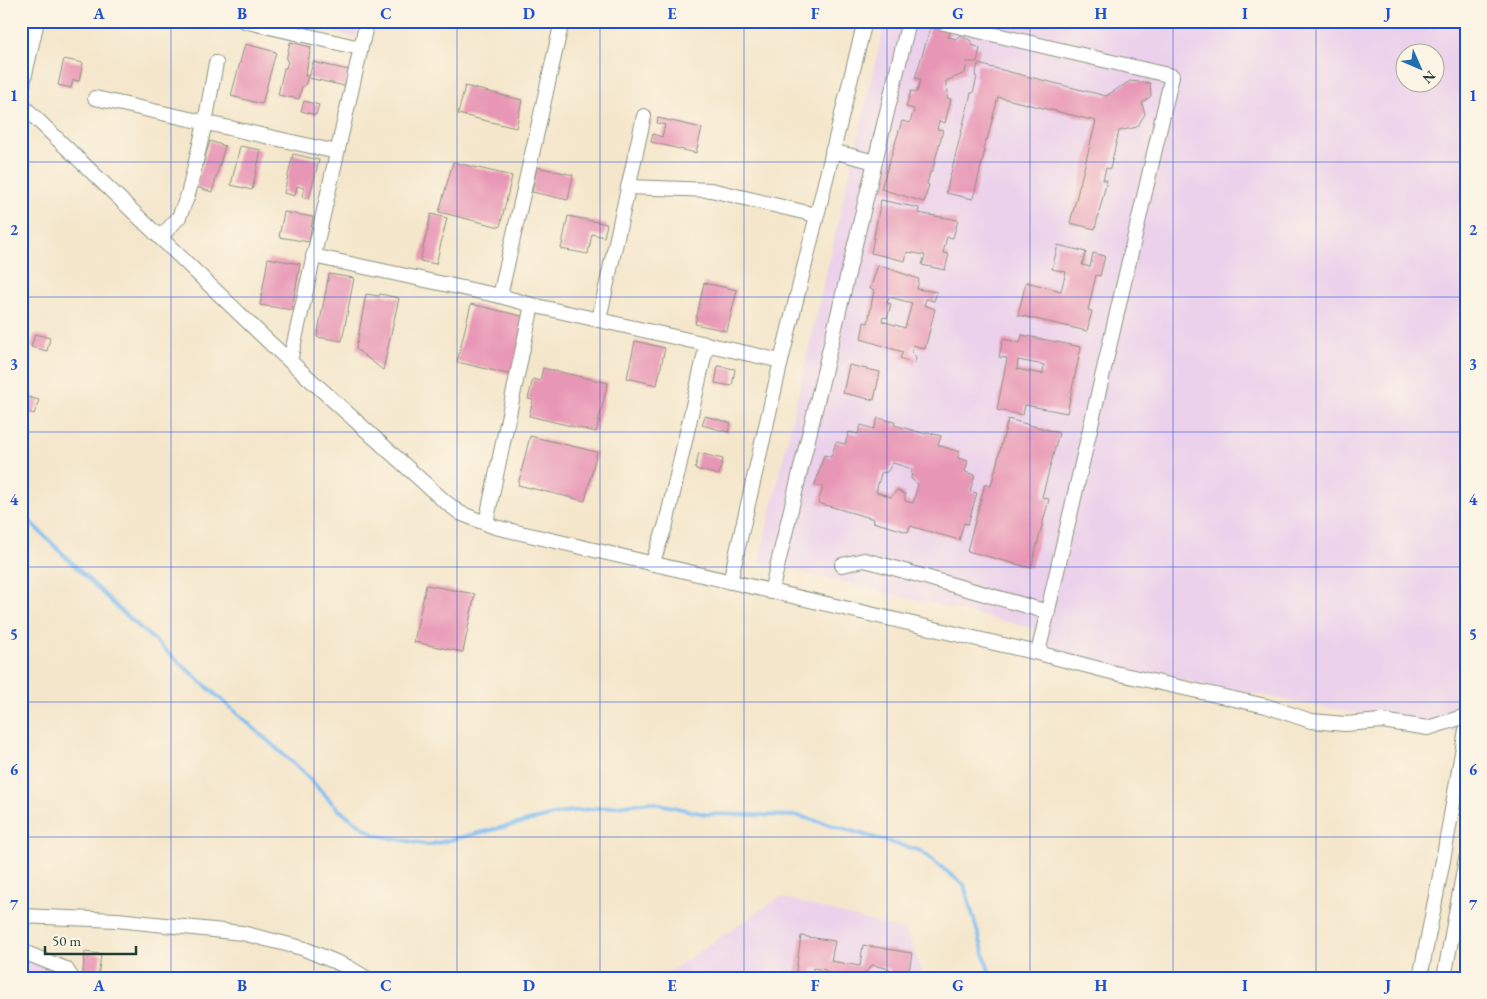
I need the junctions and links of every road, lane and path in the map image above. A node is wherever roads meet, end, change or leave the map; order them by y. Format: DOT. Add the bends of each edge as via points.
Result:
graph roads {
  1 [pos="37,21"];
  2 [pos="244,21"];
  3 [pos="367,21"];
  4 [pos="562,21"];
  5 [pos="865,21"];
  6 [pos="909,21"];
  7 [pos="936,21"];
  8 [pos="21,29"];
  9 [pos="34,36"];
  10 [pos="360,48"];
  11 [pos="216,63"];
  12 [pos="21,92"];
  13 [pos="95,98"];
  14 [pos="21,104"];
  15 [pos="644,116"];
  16 [pos="205,123"];
  17 [pos="832,151"];
  18 [pos="337,152"];
  19 [pos="875,162"];
  20 [pos="628,187"];
  21 [pos="816,215"];
  22 [pos="160,238"];
  23 [pos="314,256"];
  24 [pos="500,296"];
  25 [pos="532,305"];
  26 [pos="599,319"];
  27 [pos="707,344"];
  28 [pos="290,361"];
  29 [pos="781,361"];
  30 [pos="486,523"];
  31 [pos="652,564"];
  32 [pos="842,565"];
  33 [pos="730,582"];
  34 [pos="771,592"];
  35 [pos="1048,612"];
  36 [pos="1038,653"];
  37 [pos="1466,716"];
  38 [pos="1466,730"];
  39 [pos="1466,859"];
  40 [pos="21,916"];
  41 [pos="21,951"];
  42 [pos="72,978"];
  43 [pos="366,978"];
  44 [pos="1420,978"];
  45 [pos="1444,978"];
  1 -- 9 [label="street"];
  2 -- 10 [label="street"];
  3 -- 10 [label="street"];
  4 -- 24 [label="street"];
  5 -- 17 [label="street"];
  6 -- 19 [label="street"];
  7 -- 35 [label="street" via="1172,76"];
  8 -- 9 [label="street"];
  9 -- 12 [label="street"];
  10 -- 18 [label="street"];
  11 -- 16 [label="street"];
  13 -- 16 [label="street"];
  14 -- 22 [label="street"];
  15 -- 20 [label="street"];
  16 -- 18 [label="street"];
  16 -- 22 [label="street" via="188,195 179,217"];
  17 -- 19 [label="street"];
  17 -- 21 [label="street"];
  18 -- 23 [label="street"];
  19 -- 34 [label="street"];
  20 -- 21 [label="street" via="711,190"];
  20 -- 26 [label="street"];
  21 -- 29 [label="street"];
  22 -- 28 [label="street"];
  23 -- 24 [label="street"];
  23 -- 28 [label="street"];
  24 -- 25 [label="street"];
  25 -- 26 [label="street"];
  25 -- 30 [label="street"];
  26 -- 27 [label="street"];
  27 -- 29 [label="street"];
  27 -- 31 [label="street" via="666,524"];
  28 -- 30 [label="street" via="443,500 460,513"];
  29 -- 33 [label="street"];
  30 -- 31 [label="street"];
  31 -- 33 [label="street"];
  32 -- 35 [label="street" via="864,560"];
  33 -- 34 [label="street"];
  34 -- 36 [label="street"];
  35 -- 36 [label="street"];
  36 -- 37 [label="street" via="1115,674 1266,706 1312,721 1345,724 1382,721 1428,728"];
  38 -- 44 [label="street"];
  39 -- 45 [label="street"];
  40 -- 43 [label="street" via="117,920 242,933 302,948"];
  41 -- 42 [label="street" via="66,969"];
}
